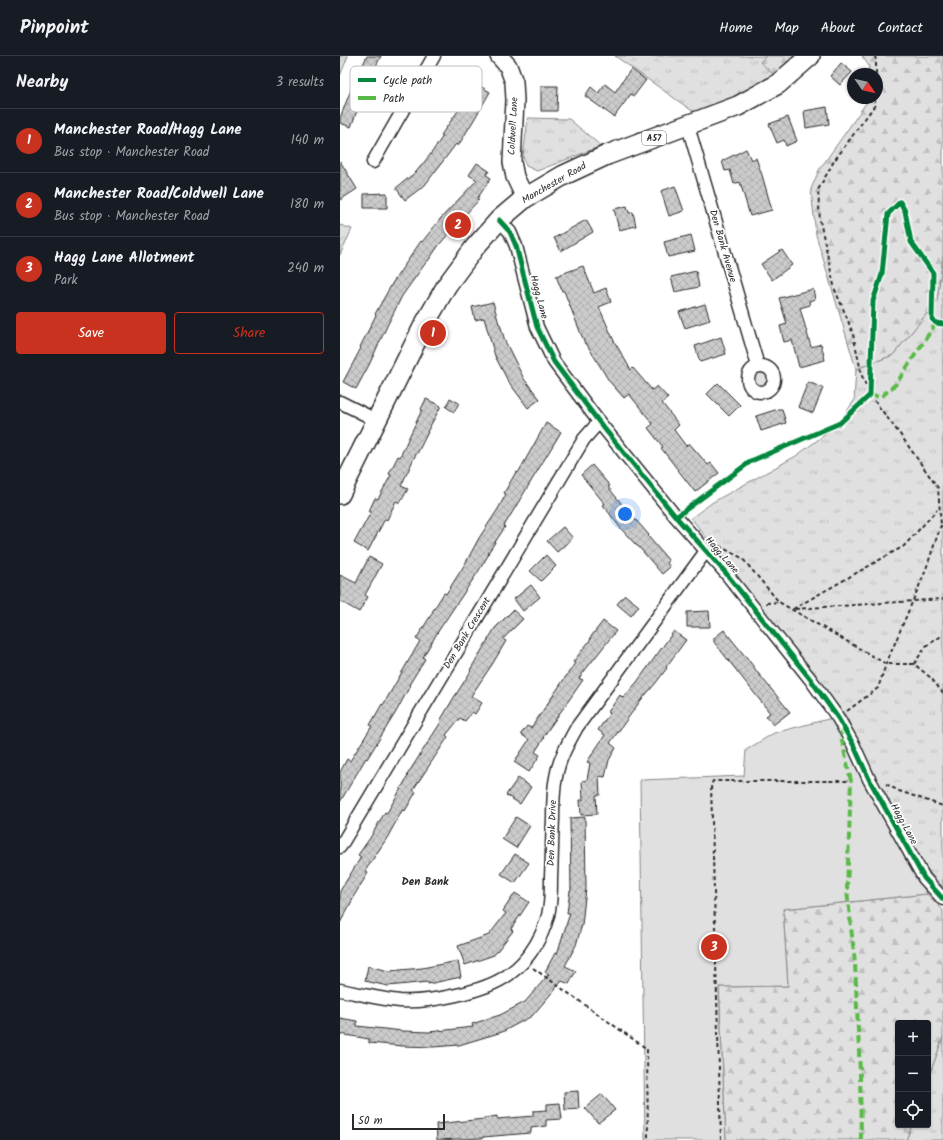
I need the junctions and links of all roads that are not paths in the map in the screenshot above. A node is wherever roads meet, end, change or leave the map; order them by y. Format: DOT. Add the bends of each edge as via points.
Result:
graph roads {
  1 [pos="434,56"];
  2 [pos="499,56"];
  3 [pos="810,56"];
  4 [pos="428,66"];
  5 [pos="402,112"];
  6 [pos="688,126"];
  7 [pos="373,162"];
  8 [pos="525,198"];
  9 [pos="499,220"];
  10 [pos="758,366"];
  11 [pos="340,402"];
  12 [pos="376,420"];
  13 [pos="599,422"];
  14 [pos="340,494"];
  15 [pos="707,552"];
  16 [pos="340,848"];
  17 [pos="943,899"];
  18 [pos="340,990"];
  1 -- 4 [label="street"];
  2 -- 8 [label="street, Coldwell Lane" via="508,66 514,82 512,162 515,177"];
  3 -- 6 [label="main road, Manchester Road / A57" via="778,84 738,106"];
  5 -- 7 [label="street"];
  6 -- 8 [label="main road, Manchester Road / A57" via="607,154"];
  6 -- 10 [label="street, Den Bank Avenue"];
  8 -- 9 [label="main road, Manchester Road / A57"];
  9 -- 12 [label="main road, Manchester Road / A57" via="447,285"];
  9 -- 13 [label="street, Hagg Lane" via="510,232 516,246 537,327 546,347 554,362"];
  11 -- 12 [label="street"];
  12 -- 14 [label="main road, Manchester Road / A57"];
  13 -- 15 [label="street, Hagg Lane"];
  13 -- 16 [label="street, Den Bank Crescent" via="584,439"];
  15 -- 17 [label="street, Hagg Lane" via="726,572 838,718 924,878"];
  15 -- 18 [label="street, Den Bank Drive" via="577,727 564,750 556,776 553,800 550,905 537,943 524,961 507,976 486,986 430,1000 401,1001"];
}
